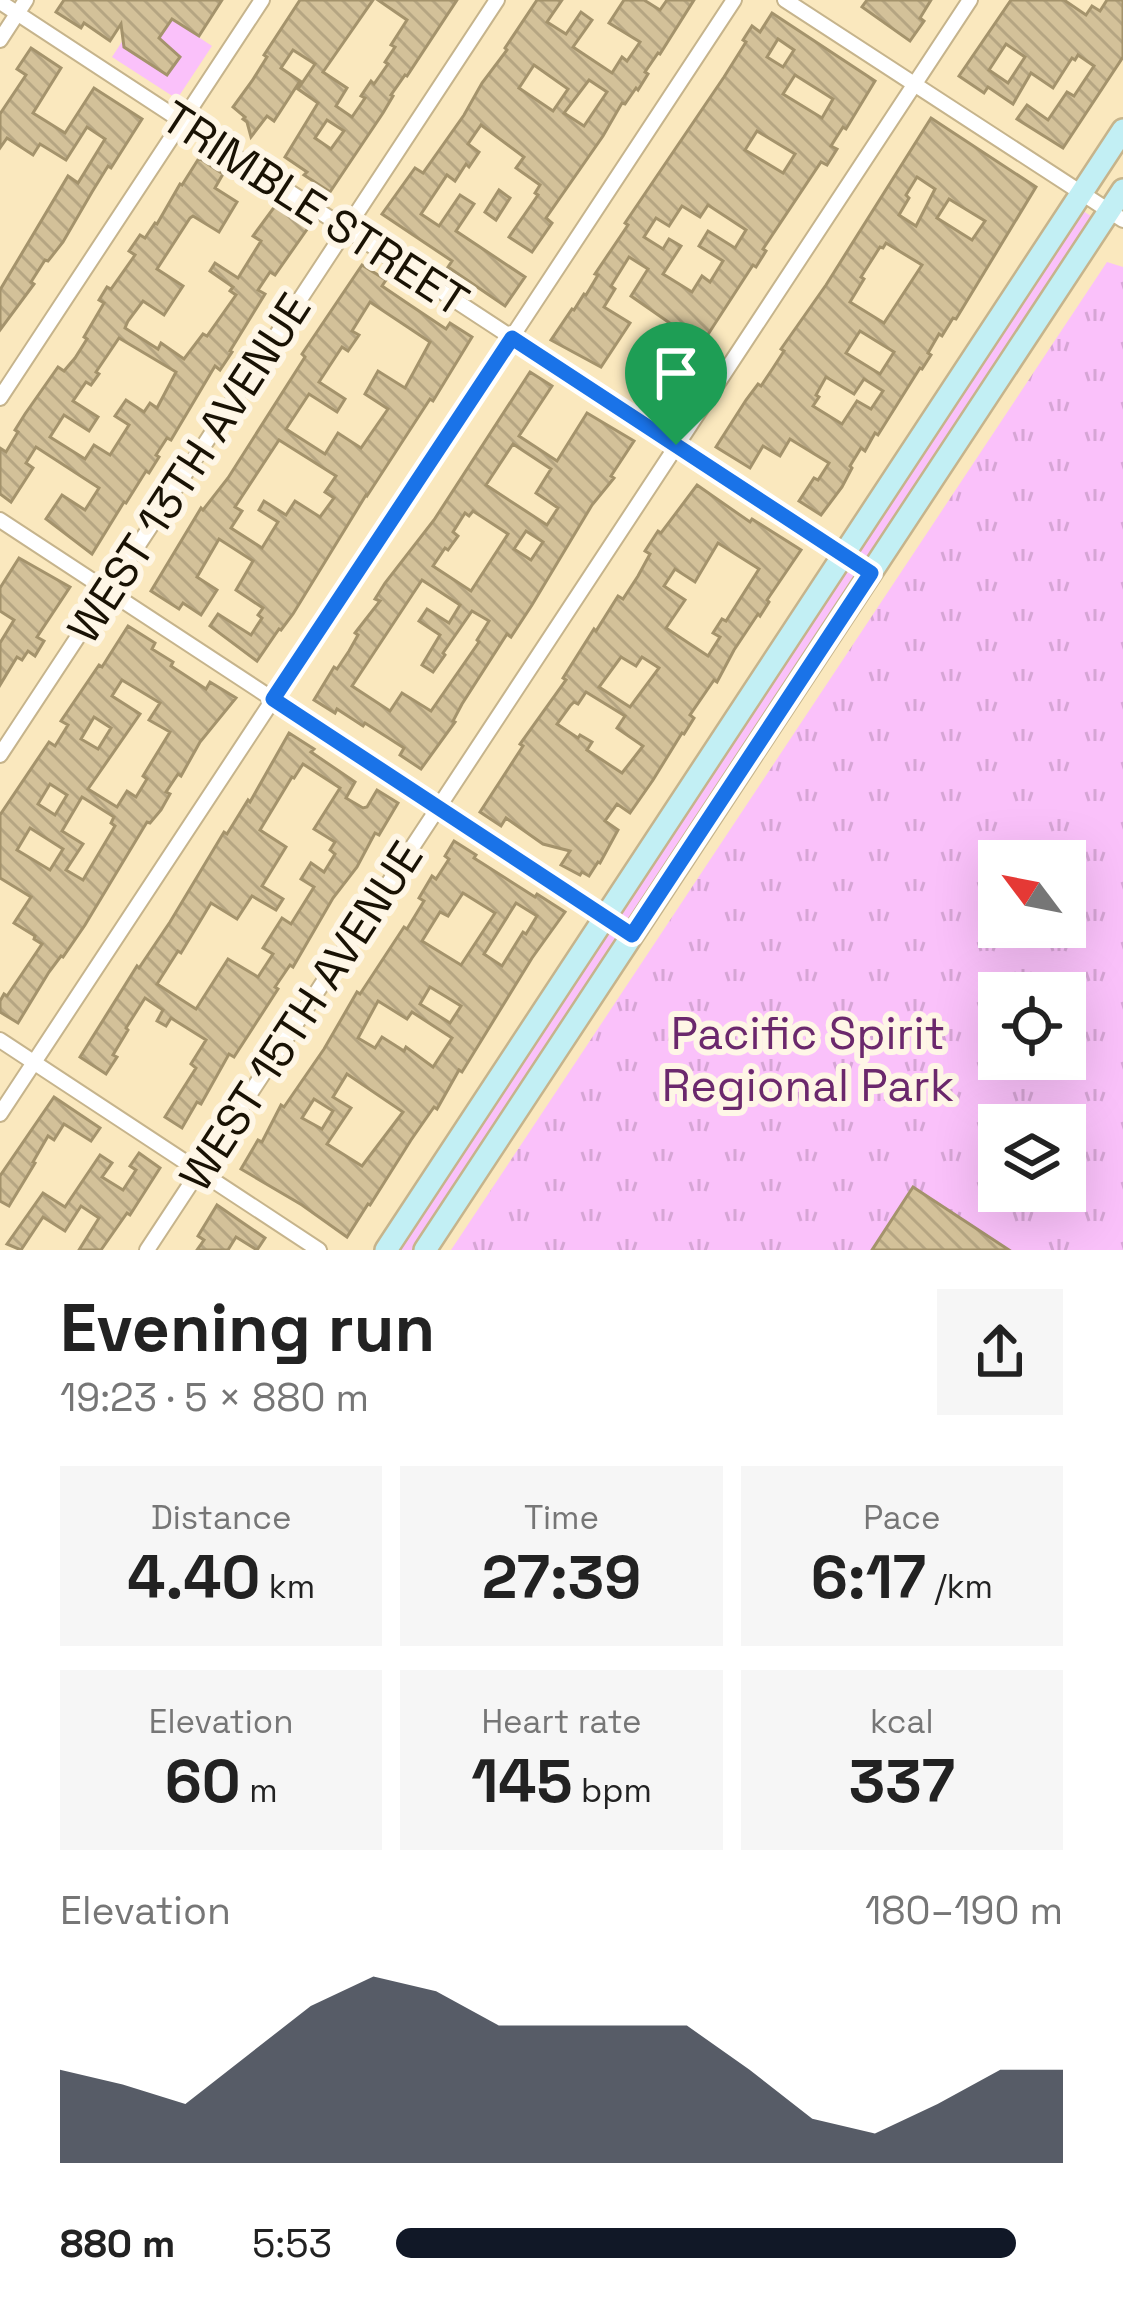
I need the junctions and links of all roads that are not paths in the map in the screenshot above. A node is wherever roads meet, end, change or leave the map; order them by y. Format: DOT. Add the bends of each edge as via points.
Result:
graph roads {
  1 [pos="262,0"];
  2 [pos="497,0"];
  3 [pos="734,0"];
  4 [pos="785,0"];
  5 [pos="970,0"];
  6 [pos="0,2"];
  7 [pos="22,7"];
  8 [pos="0,40"];
  9 [pos="914,83"];
  10 [pos="182,122"];
  11 [pos="1123,130"];
  12 [pos="1123,190"];
  13 [pos="1081,194"];
  14 [pos="1116,216"];
  15 [pos="346,230"];
  16 [pos="512,338"];
  17 [pos="0,398"];
  18 [pos="676,445"];
  19 [pos="0,520"];
  20 [pos="843,555"];
  21 [pos="871,573"];
  22 [pos="108,591"];
  23 [pos="273,699"];
  24 [pos="0,755"];
  25 [pos="438,808"];
  26 [pos="606,919"];
  27 [pos="632,935"];
  28 [pos="0,1040"];
  29 [pos="34,1062"];
  30 [pos="0,1114"];
  31 [pos="199,1172"];
  32 [pos="147,1250"];
  33 [pos="319,1250"];
  34 [pos="386,1250"];
  35 [pos="425,1250"];
  1 -- 10 [label="street"];
  2 -- 15 [label="street, WEST 13TH AVENUE"];
  3 -- 16 [label="street"];
  4 -- 9 [label="street"];
  5 -- 9 [label="street, WEST 15TH AVENUE"];
  6 -- 7 [label="street, TRIMBLE STREET"];
  7 -- 8 [label="street"];
  7 -- 10 [label="street, TRIMBLE STREET"];
  9 -- 13 [label="street"];
  9 -- 18 [label="street, WEST 15TH AVENUE"];
  10 -- 15 [label="street, TRIMBLE STREET"];
  10 -- 17 [label="street"];
  11 -- 13 [label="main road"];
  12 -- 14 [label="main road"];
  13 -- 14 [label="street"];
  13 -- 20 [label="main road"];
  14 -- 21 [label="main road"];
  15 -- 16 [label="street, TRIMBLE STREET"];
  15 -- 22 [label="street, WEST 13TH AVENUE"];
  16 -- 18 [label="street, TRIMBLE STREET"];
  16 -- 23 [label="street"];
  18 -- 20 [label="street, TRIMBLE STREET"];
  18 -- 25 [label="street, WEST 15TH AVENUE"];
  19 -- 22 [label="street"];
  20 -- 21 [label="street, TRIMBLE STREET"];
  20 -- 26 [label="main road"];
  21 -- 27 [label="main road"];
  22 -- 23 [label="street"];
  22 -- 24 [label="street, WEST 13TH AVENUE"];
  23 -- 25 [label="street"];
  23 -- 29 [label="street"];
  25 -- 26 [label="street"];
  25 -- 31 [label="street, WEST 15TH AVENUE"];
  26 -- 27 [label="street"];
  26 -- 34 [label="main road"];
  27 -- 35 [label="main road"];
  28 -- 29 [label="street"];
  29 -- 30 [label="street"];
  29 -- 31 [label="street"];
  31 -- 32 [label="street, WEST 15TH AVENUE"];
  31 -- 33 [label="street"];
}
